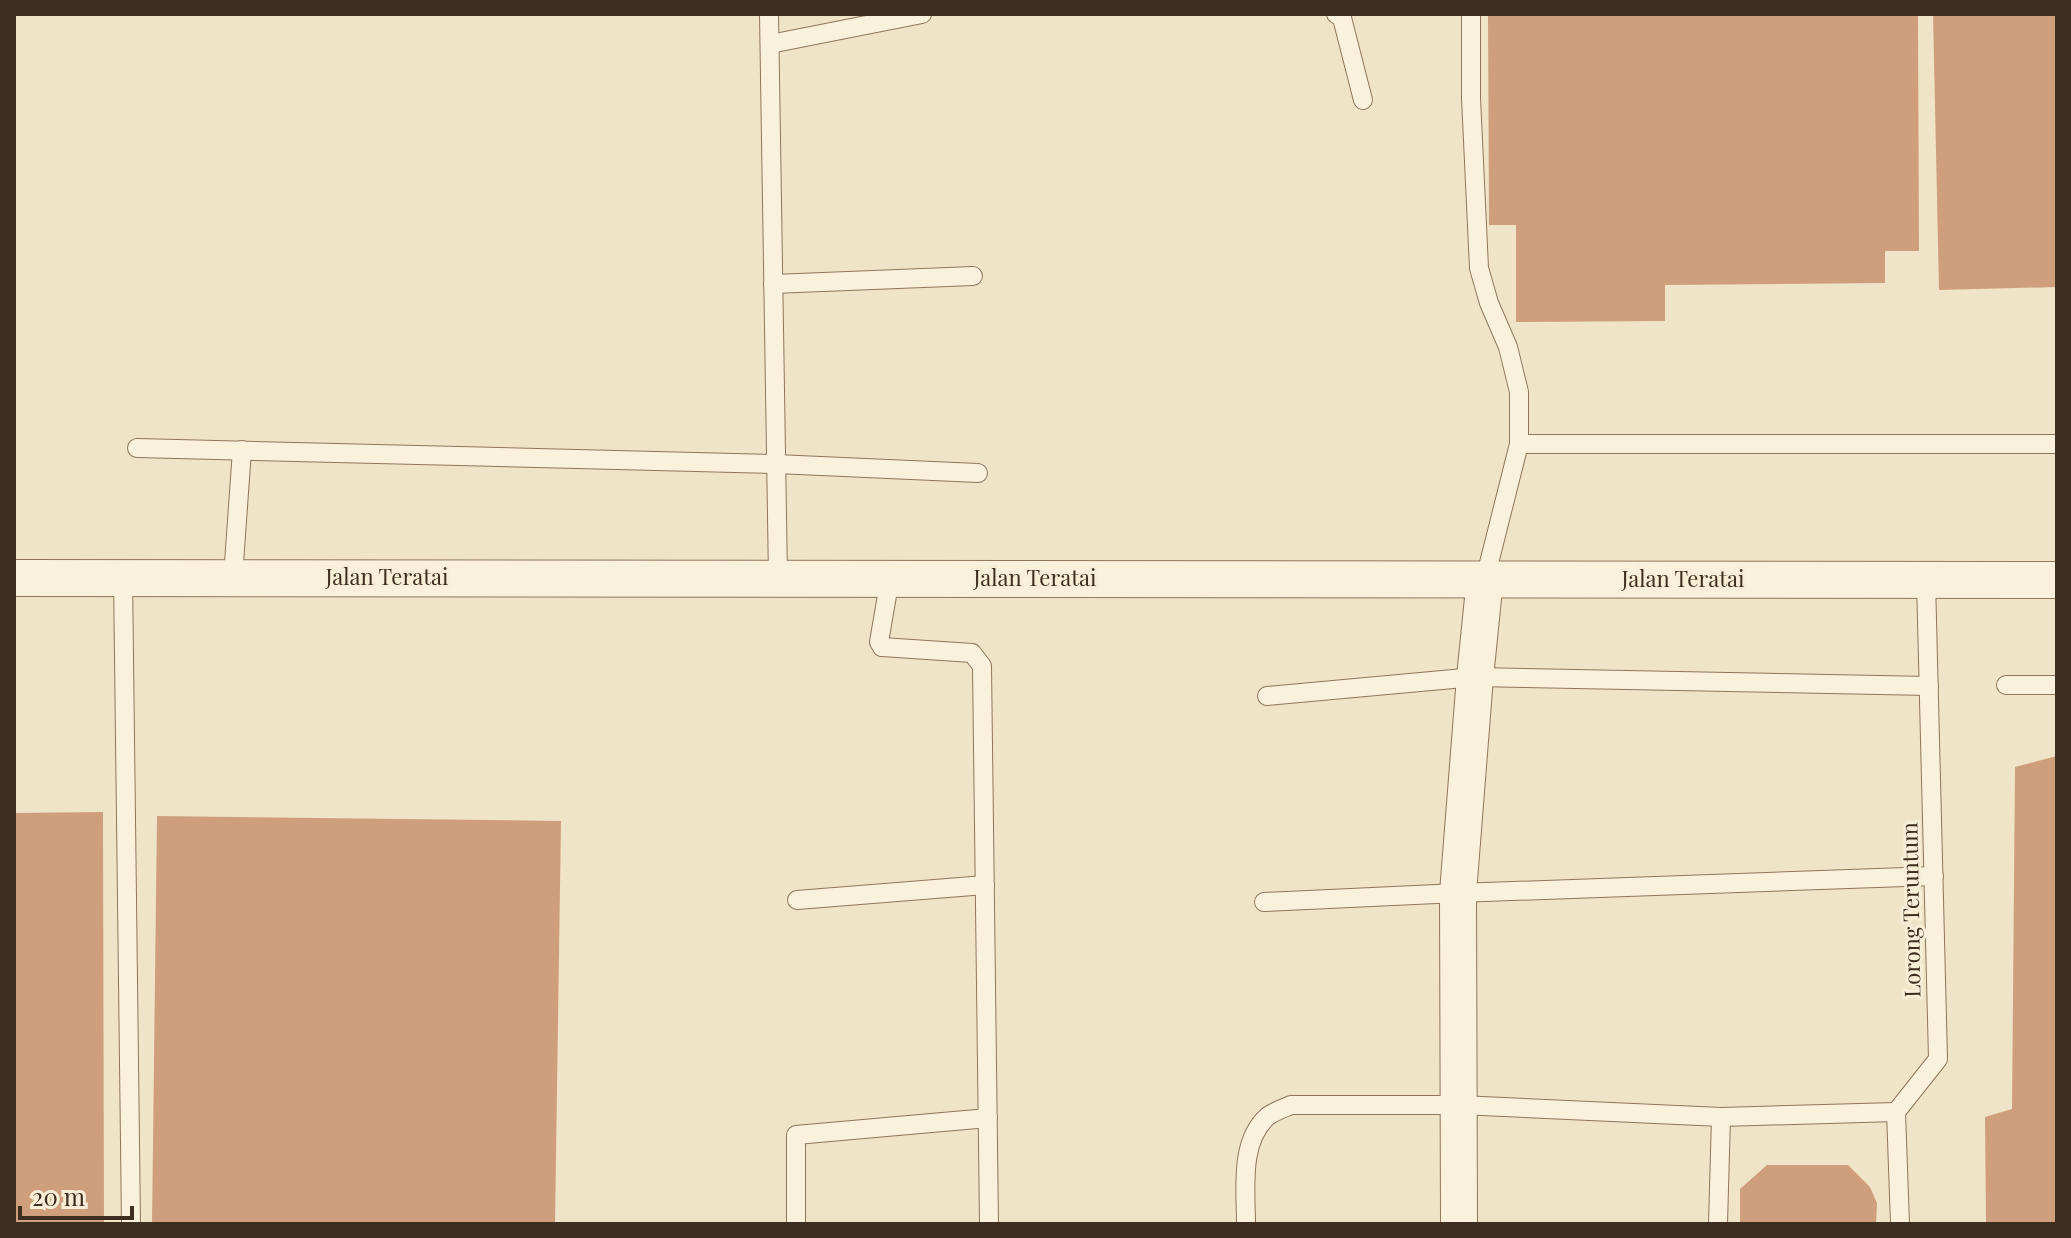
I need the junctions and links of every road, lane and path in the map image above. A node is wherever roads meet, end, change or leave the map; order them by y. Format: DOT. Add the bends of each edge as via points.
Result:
graph roads {
  1 [pos="769,14"];
  2 [pos="922,14"];
  3 [pos="1336,14"];
  4 [pos="1471,14"];
  5 [pos="770,44"];
  6 [pos="1363,100"];
  7 [pos="973,276"];
  8 [pos="773,284"];
  9 [pos="1519,444"];
  10 [pos="2057,444"];
  11 [pos="137,448"];
  12 [pos="242,450"];
  13 [pos="776,464"];
  14 [pos="978,473"];
  15 [pos="123,576"];
  16 [pos="233,577"];
  17 [pos="14,578"];
  18 [pos="778,578"];
  19 [pos="890,578"];
  20 [pos="1485,579"];
  21 [pos="1926,580"];
  22 [pos="2057,580"];
  23 [pos="1475,677"];
  24 [pos="2006,685"];
  25 [pos="2057,685"];
  26 [pos="1929,686"];
  27 [pos="1267,696"];
  28 [pos="1934,876"];
  29 [pos="985,885"];
  30 [pos="1458,893"];
  31 [pos="797,900"];
  32 [pos="1264,902"];
  33 [pos="1460,1105"];
  34 [pos="1896,1112"];
  35 [pos="1721,1117"];
  36 [pos="988,1118"];
  37 [pos="131,1224"];
  38 [pos="796,1224"];
  39 [pos="989,1224"];
  40 [pos="1246,1224"];
  41 [pos="1459,1224"];
  42 [pos="1718,1224"];
  43 [pos="1900,1224"];
  1 -- 5 [label="lane"];
  2 -- 5 [label="lane"];
  3 -- 6 [label="lane" via="1342,18"];
  4 -- 9 [label="lane" via="1479,268 1519,392"];
  5 -- 8 [label="lane"];
  7 -- 8 [label="lane"];
  8 -- 13 [label="lane"];
  9 -- 10 [label="lane"];
  9 -- 20 [label="lane"];
  11 -- 12 [label="lane"];
  12 -- 13 [label="lane"];
  12 -- 16 [label="lane"];
  13 -- 14 [label="lane"];
  13 -- 18 [label="lane"];
  15 -- 16 [label="street, Jalan Teratai"];
  15 -- 17 [label="street, Jalan Teratai"];
  15 -- 37 [label="lane"];
  16 -- 18 [label="street, Jalan Teratai"];
  18 -- 19 [label="street, Jalan Teratai"];
  19 -- 20 [label="street, Jalan Teratai"];
  19 -- 29 [label="lane" via="882,647 972,653 982,666"];
  20 -- 21 [label="street, Jalan Teratai"];
  20 -- 23 [label="street"];
  21 -- 22 [label="street, Jalan Teratai"];
  21 -- 26 [label="lane, Lorong Teruntum"];
  23 -- 26 [label="lane"];
  23 -- 27 [label="lane"];
  23 -- 30 [label="street"];
  24 -- 25 [label="lane"];
  26 -- 28 [label="lane, Lorong Teruntum"];
  28 -- 30 [label="lane"];
  28 -- 34 [label="lane, Lorong Teruntum" via="1938,1059"];
  29 -- 31 [label="lane"];
  29 -- 36 [label="lane"];
  30 -- 32 [label="lane"];
  30 -- 33 [label="street"];
  33 -- 35 [label="lane"];
  33 -- 40 [label="lane" via="1291,1105 1270,1115 1249,1150"];
  33 -- 41 [label="street"];
  34 -- 35 [label="lane"];
  34 -- 43 [label="lane"];
  35 -- 42 [label="lane"];
  36 -- 38 [label="lane" via="796,1135"];
  36 -- 39 [label="lane"];
}
